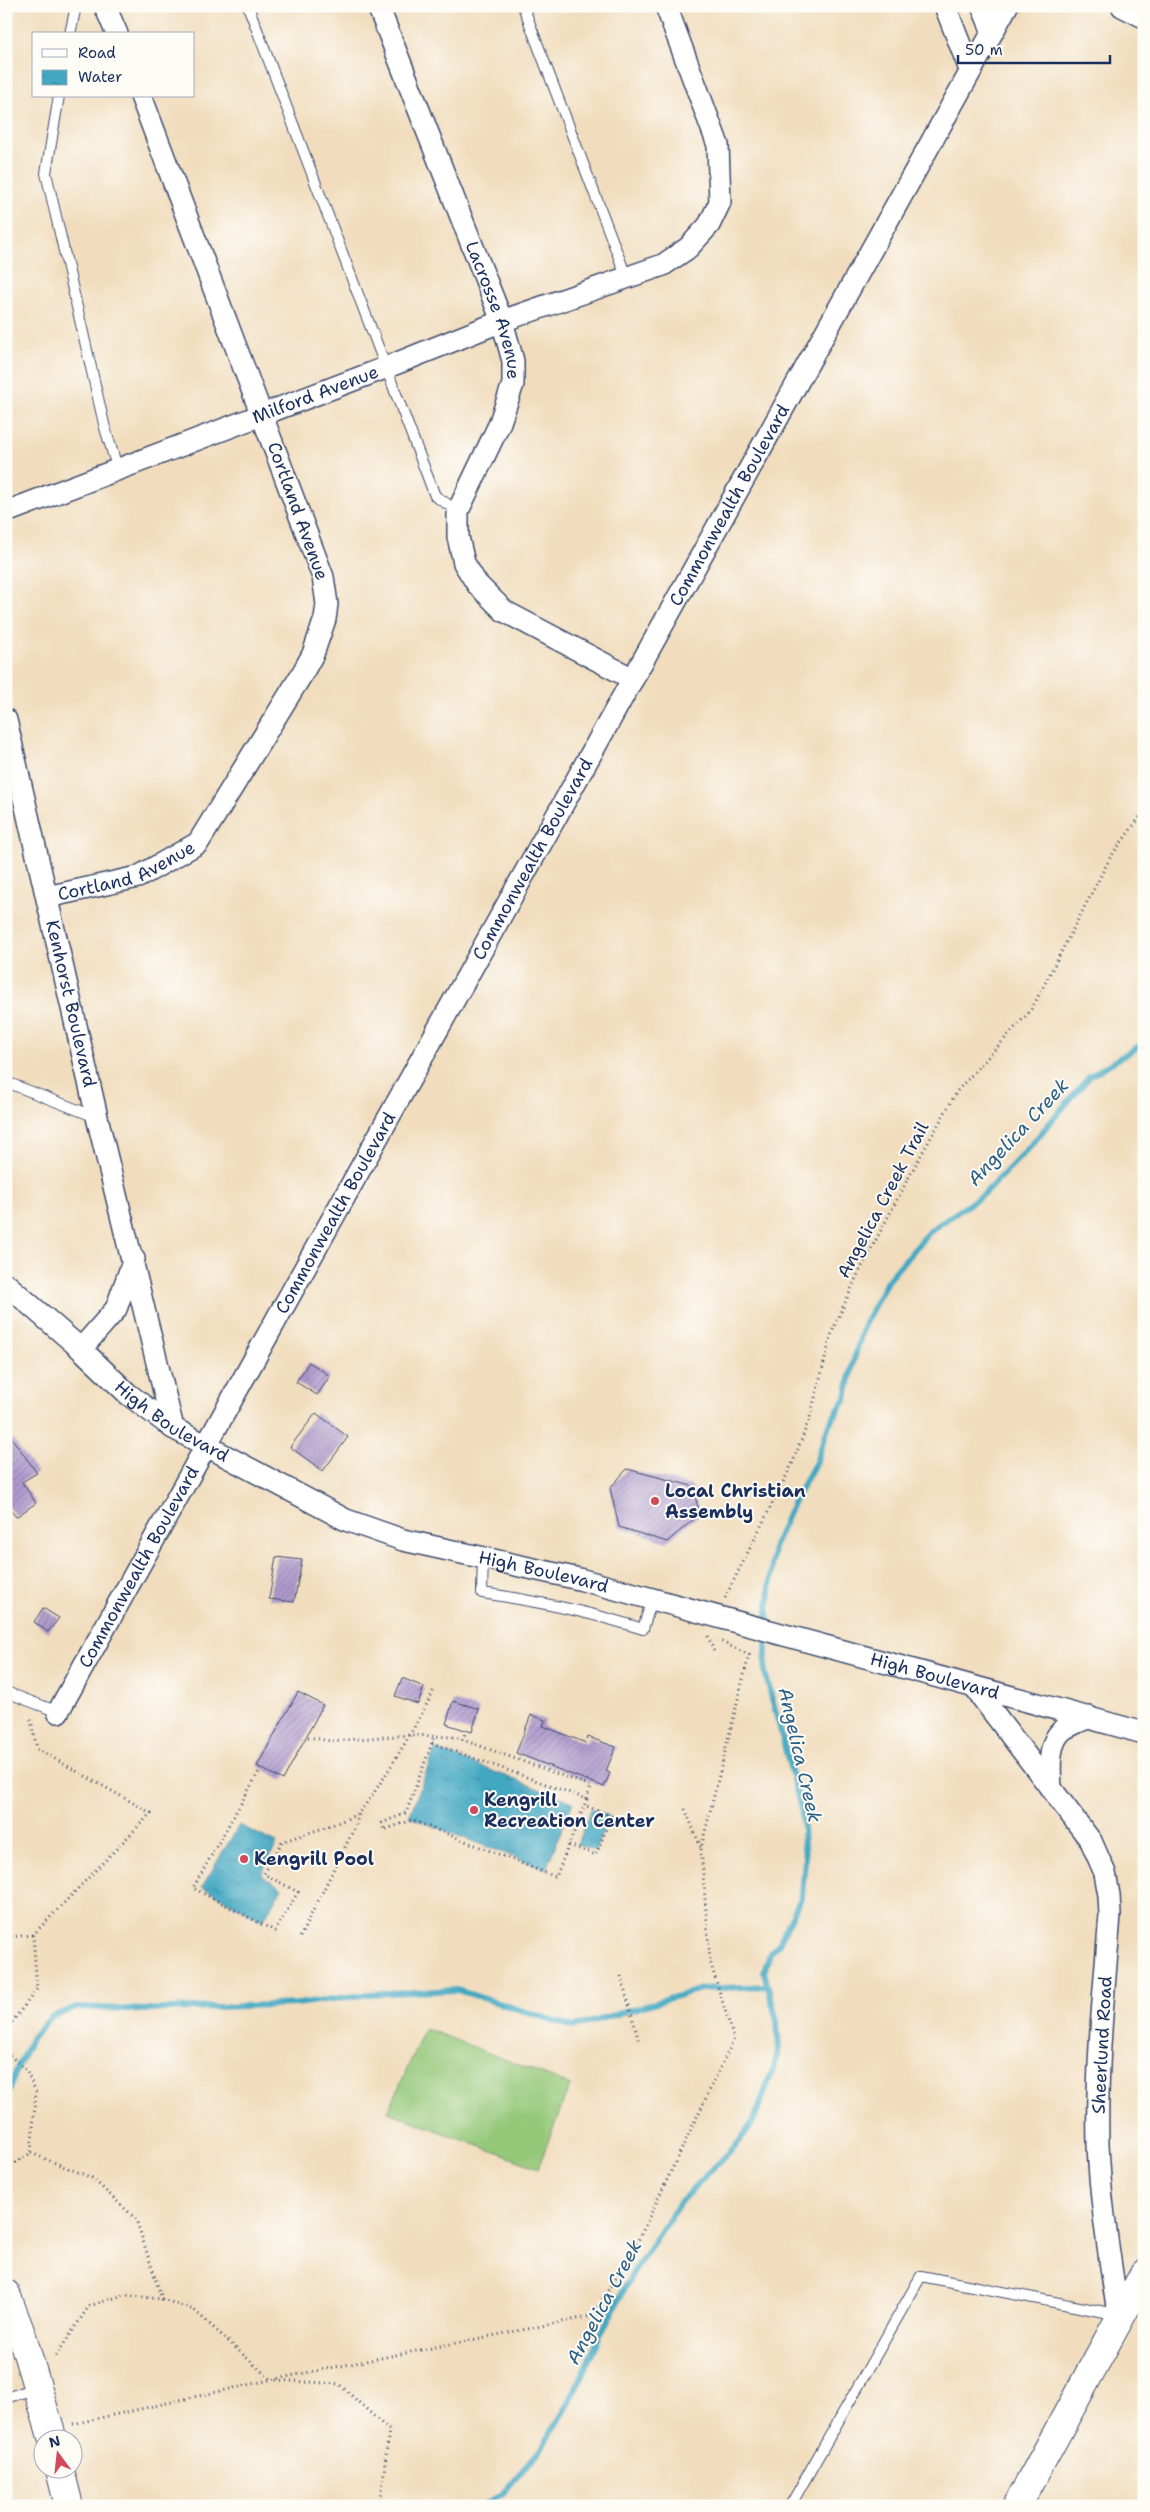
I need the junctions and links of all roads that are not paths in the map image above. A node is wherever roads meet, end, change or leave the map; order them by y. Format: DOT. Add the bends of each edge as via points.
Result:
graph roads {
  1 [pos="76,6"];
  2 [pos="106,6"];
  3 [pos="248,6"];
  4 [pos="378,6"];
  5 [pos="523,6"];
  6 [pos="666,6"];
  7 [pos="945,6"];
  8 [pos="982,6"];
  9 [pos="1006,6"];
  10 [pos="1122,6"];
  11 [pos="1144,18"];
  12 [pos="992,30"];
  13 [pos="70,32"];
  14 [pos="116,32"];
  15 [pos="970,70"];
  16 [pos="60,98"];
  17 [pos="142,98"];
  18 [pos="626,276"];
  19 [pos="502,321"];
  20 [pos="385,368"];
  21 [pos="262,415"];
  22 [pos="118,470"];
  23 [pos="458,511"];
  24 [pos="6,512"];
  25 [pos="632,679"];
  26 [pos="6,720"];
  27 [pos="46,897"];
  28 [pos="6,1082"];
  29 [pos="97,1117"];
  30 [pos="134,1259"];
  31 [pos="6,1284"];
  32 [pos="81,1350"];
  33 [pos="174,1428"];
  34 [pos="206,1446"];
  35 [pos="482,1557"];
  36 [pos="652,1599"];
  37 [pos="974,1687"];
  38 [pos="6,1692"];
  39 [pos="58,1712"];
  40 [pos="1089,1717"];
  41 [pos="1144,1733"];
  42 [pos="1050,1789"];
  43 [pos="1144,2274"];
  44 [pos="6,2294"];
  45 [pos="1121,2315"];
  46 [pos="38,2388"];
  47 [pos="6,2398"];
  48 [pos="51,2430"];
  49 [pos="62,2480"];
  50 [pos="69,2506"];
  51 [pos="790,2506"];
  52 [pos="1017,2506"];
  1 -- 13 [label="lane"];
  2 -- 14 [label="street"];
  3 -- 20 [label="lane"];
  4 -- 19 [label="street, Lacrosse Avenue"];
  5 -- 18 [label="lane"];
  6 -- 18 [label="street, Milford Avenue" via="718,144 720,202 709,225 688,248 663,265"];
  7 -- 15 [label="street"];
  8 -- 12 [label="street"];
  9 -- 12 [label="street, Commonwealth Boulevard"];
  10 -- 11 [label="street"];
  12 -- 15 [label="street, Commonwealth Boulevard"];
  15 -- 25 [label="street, Commonwealth Boulevard"];
  16 -- 22 [label="lane" via="46,173 105,428"];
  17 -- 21 [label="street, Cortland Avenue"];
  18 -- 19 [label="street, Milford Avenue"];
  19 -- 20 [label="street, Milford Avenue"];
  19 -- 23 [label="street, Lacrosse Avenue" via="513,361 511,394"];
  20 -- 21 [label="street, Milford Avenue"];
  20 -- 23 [label="lane" via="435,496"];
  21 -- 22 [label="street, Milford Avenue"];
  21 -- 27 [label="street, Cortland Avenue" via="323,577 327,604 313,654 198,843 138,877"];
  22 -- 24 [label="street, Milford Avenue"];
  23 -- 25 [label="street, Lacrosse Avenue" via="458,537 464,562 477,584 504,611"];
  25 -- 34 [label="street, Commonwealth Boulevard"];
  26 -- 27 [label="street, Kenhorst Boulevard"];
  27 -- 29 [label="street, Kenhorst Boulevard"];
  28 -- 29 [label="lane"];
  29 -- 30 [label="street, Kenhorst Boulevard"];
  30 -- 32 [label="street" via="116,1309"];
  30 -- 33 [label="street, Kenhorst Boulevard"];
  31 -- 32 [label="street, High Boulevard"];
  32 -- 33 [label="street, High Boulevard" via="128,1394"];
  33 -- 34 [label="street, High Boulevard"];
  34 -- 35 [label="street, High Boulevard" via="346,1520 403,1540"];
  34 -- 39 [label="street, Commonwealth Boulevard"];
  35 -- 36 [label="street, High Boulevard"];
  35 -- 36 [label="lane" via="482,1593 538,1601 643,1629"];
  36 -- 37 [label="street, High Boulevard" via="719,1624 799,1638"];
  37 -- 40 [label="street, High Boulevard"];
  37 -- 42 [label="street, Sheerlund Road"];
  38 -- 39 [label="lane"];
  40 -- 41 [label="street, High Boulevard"];
  40 -- 42 [label="street" via="1062,1730 1054,1744"];
  42 -- 45 [label="street, Sheerlund Road" via="1091,1841 1109,1894 1098,2083 1098,2144 1105,2224 1117,2307"];
  43 -- 45 [label="street"];
  44 -- 46 [label="street"];
  45 -- 51 [label="lane" via="921,2276"];
  45 -- 52 [label="street"];
  46 -- 47 [label="lane"];
  46 -- 48 [label="street"];
  49 -- 50 [label="street"];
}
